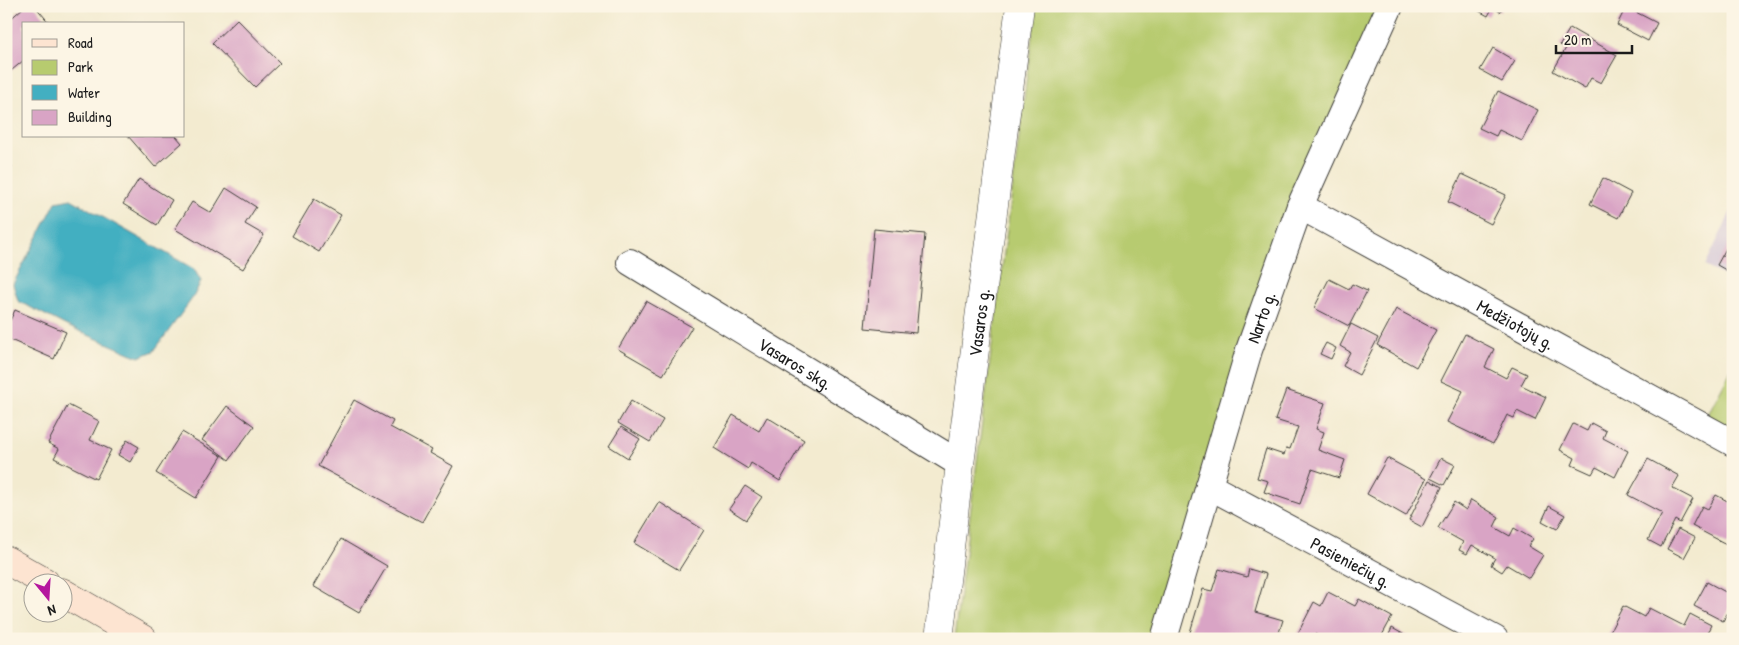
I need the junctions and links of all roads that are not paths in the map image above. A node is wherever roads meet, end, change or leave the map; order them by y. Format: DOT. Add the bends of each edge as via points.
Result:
graph roads {
  1 [pos="1020,6"];
  2 [pos="1390,6"];
  3 [pos="1300,206"];
  4 [pos="630,262"];
  5 [pos="1733,443"];
  6 [pos="960,464"];
  7 [pos="1208,486"];
  8 [pos="6,560"];
  9 [pos="27,572"];
  10 [pos="72,598"];
  11 [pos="144,639"];
  12 [pos="939,639"];
  13 [pos="1164,639"];
  14 [pos="1495,639"];
  1 -- 6 [label="street, Vasaros g."];
  2 -- 3 [label="street, Narto g."];
  3 -- 5 [label="street, Medžiotojų g."];
  3 -- 7 [label="street, Narto g." via="1249,350"];
  4 -- 6 [label="street, Vasaros skg."];
  6 -- 12 [label="street, Vasaros g."];
  7 -- 13 [label="street, Narto g."];
  7 -- 14 [label="street, Pasieniečių g."];
  8 -- 9 [label="main road"];
  10 -- 11 [label="main road"];
}
